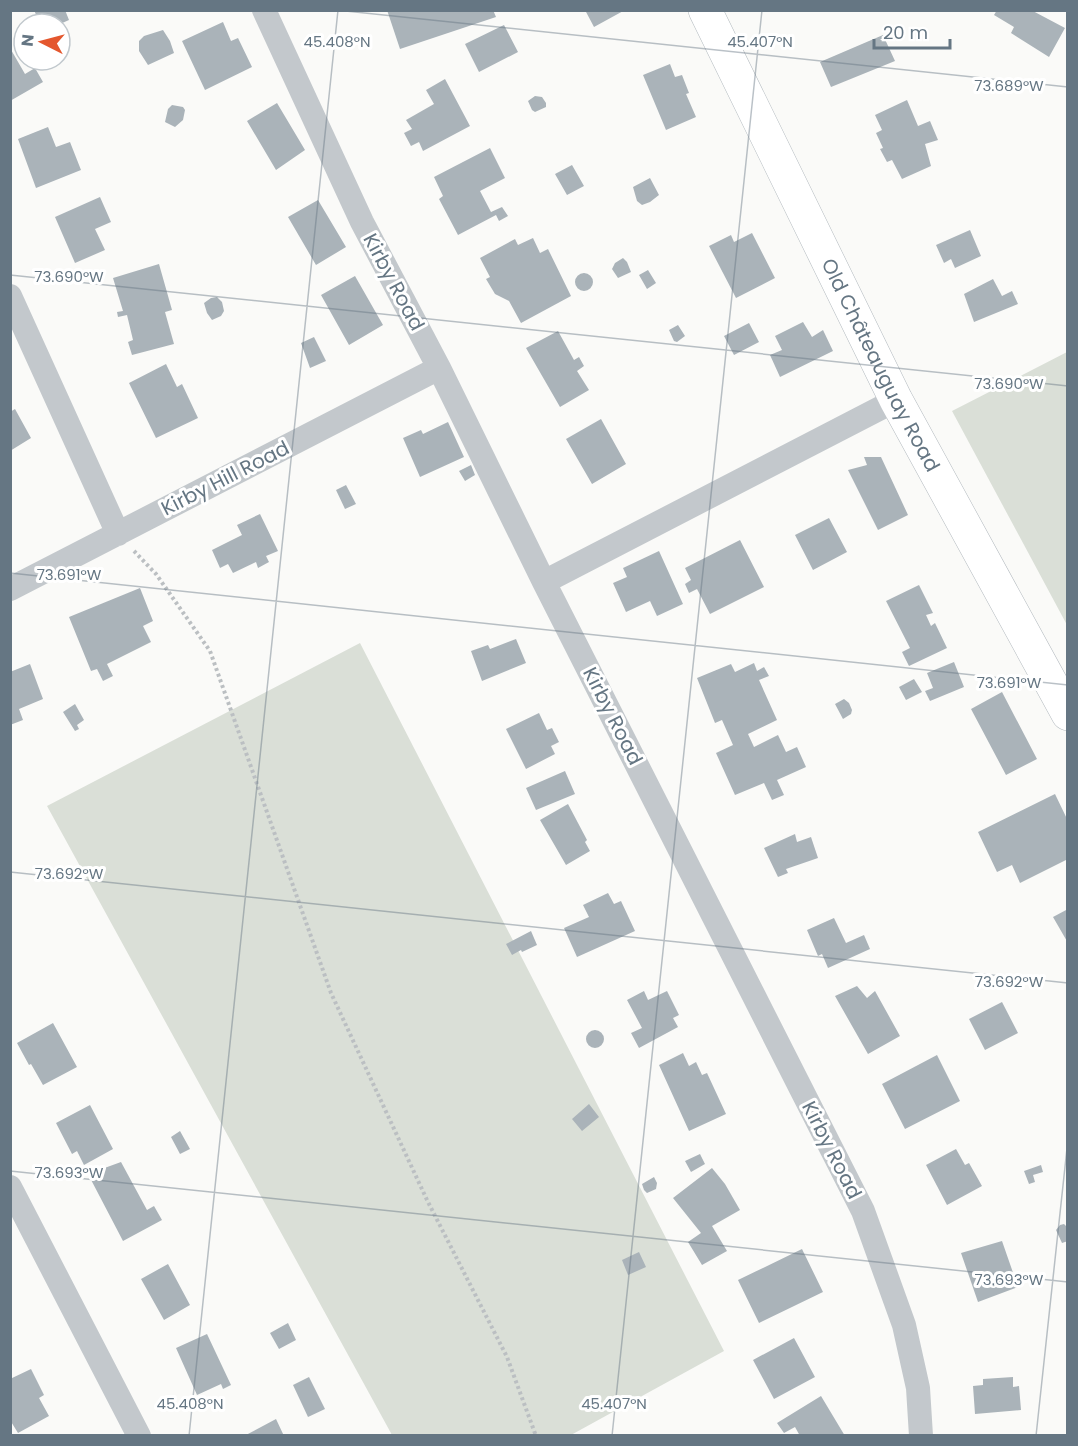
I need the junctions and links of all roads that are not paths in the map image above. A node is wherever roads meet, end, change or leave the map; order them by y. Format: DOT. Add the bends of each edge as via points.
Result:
graph roads {
  1 [pos="264,10"];
  2 [pos="705,10"];
  3 [pos="10,296"];
  4 [pos="439,368"];
  5 [pos="896,400"];
  6 [pos="118,534"];
  7 [pos="544,582"];
  8 [pos="10,589"];
  9 [pos="1068,714"];
  10 [pos="10,1187"];
  11 [pos="139,1436"];
  12 [pos="921,1436"];
  1 -- 4 [label="street, Kirby Road" via="362,222"];
  2 -- 5 [label="street, Old Châteauguay Road"];
  3 -- 6 [label="street"];
  4 -- 6 [label="street, Kirby Hill Road"];
  4 -- 7 [label="street, Kirby Road"];
  5 -- 7 [label="street"];
  5 -- 9 [label="street, Old Châteauguay Road"];
  6 -- 8 [label="street, Kirby Hill Road"];
  7 -- 12 [label="street, Kirby Road" via="863,1211 904,1325 918,1388"];
  10 -- 11 [label="street"];
}
